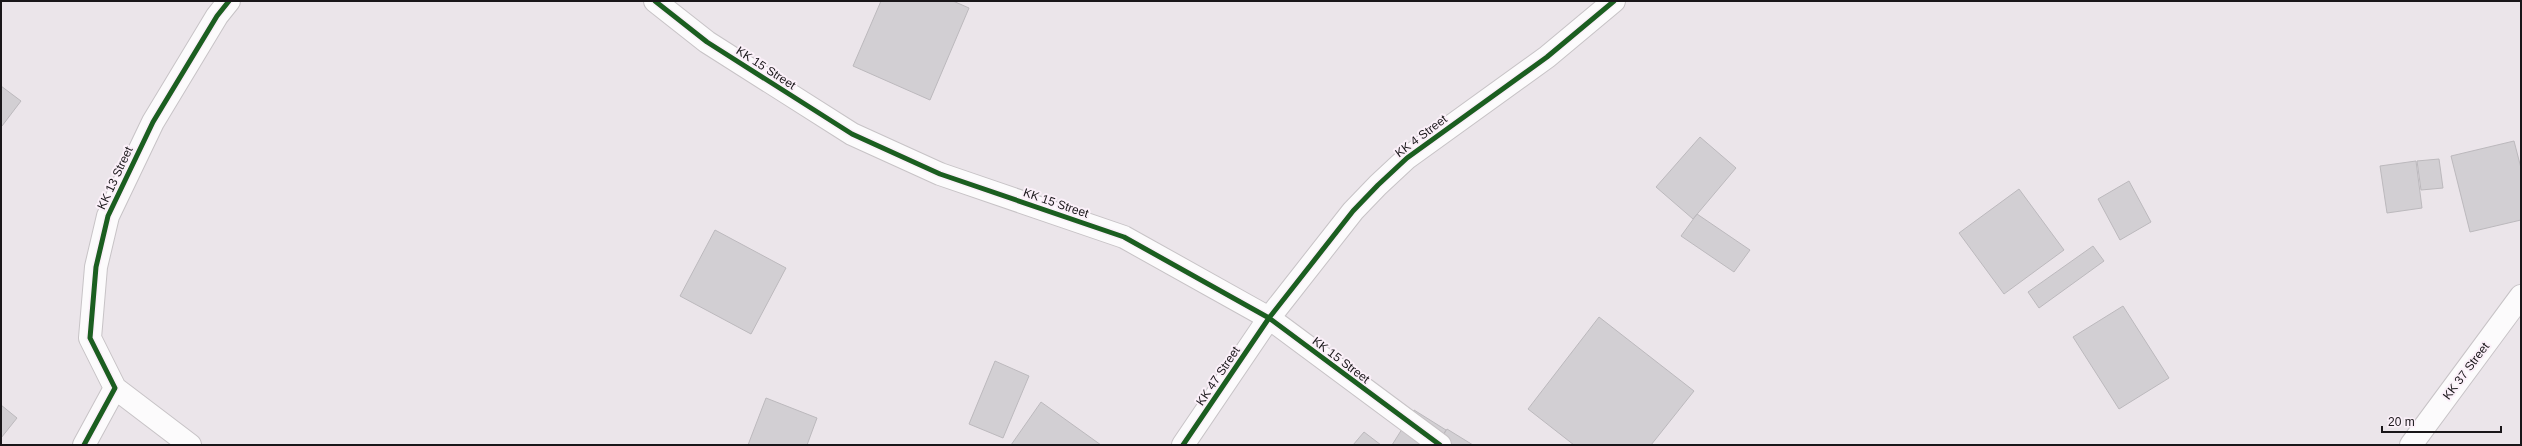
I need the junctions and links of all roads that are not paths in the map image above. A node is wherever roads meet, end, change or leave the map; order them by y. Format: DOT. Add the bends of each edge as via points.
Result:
graph roads {
  1 [pos="229,1"];
  2 [pos="655,1"];
  3 [pos="1614,1"];
  4 [pos="2521,296"];
  5 [pos="1269,318"];
  6 [pos="115,388"];
  7 [pos="84,445"];
  8 [pos="190,445"];
  9 [pos="1183,445"];
  10 [pos="1440,445"];
  11 [pos="2411,445"];
  1 -- 6 [label="street, KK 13 Street" via="217,16 153,122 108,216 96,267 90,338"];
  2 -- 5 [label="street, KK 15 Street" via="707,42 852,134 940,174 1124,237"];
  3 -- 5 [label="street, KK 4 Street" via="1546,57 1407,158 1353,211"];
  4 -- 11 [label="street, KK 37 Street"];
  5 -- 9 [label="street, KK 47 Street"];
  5 -- 10 [label="street, KK 15 Street"];
  6 -- 7 [label="street"];
  6 -- 8 [label="street"];
}
